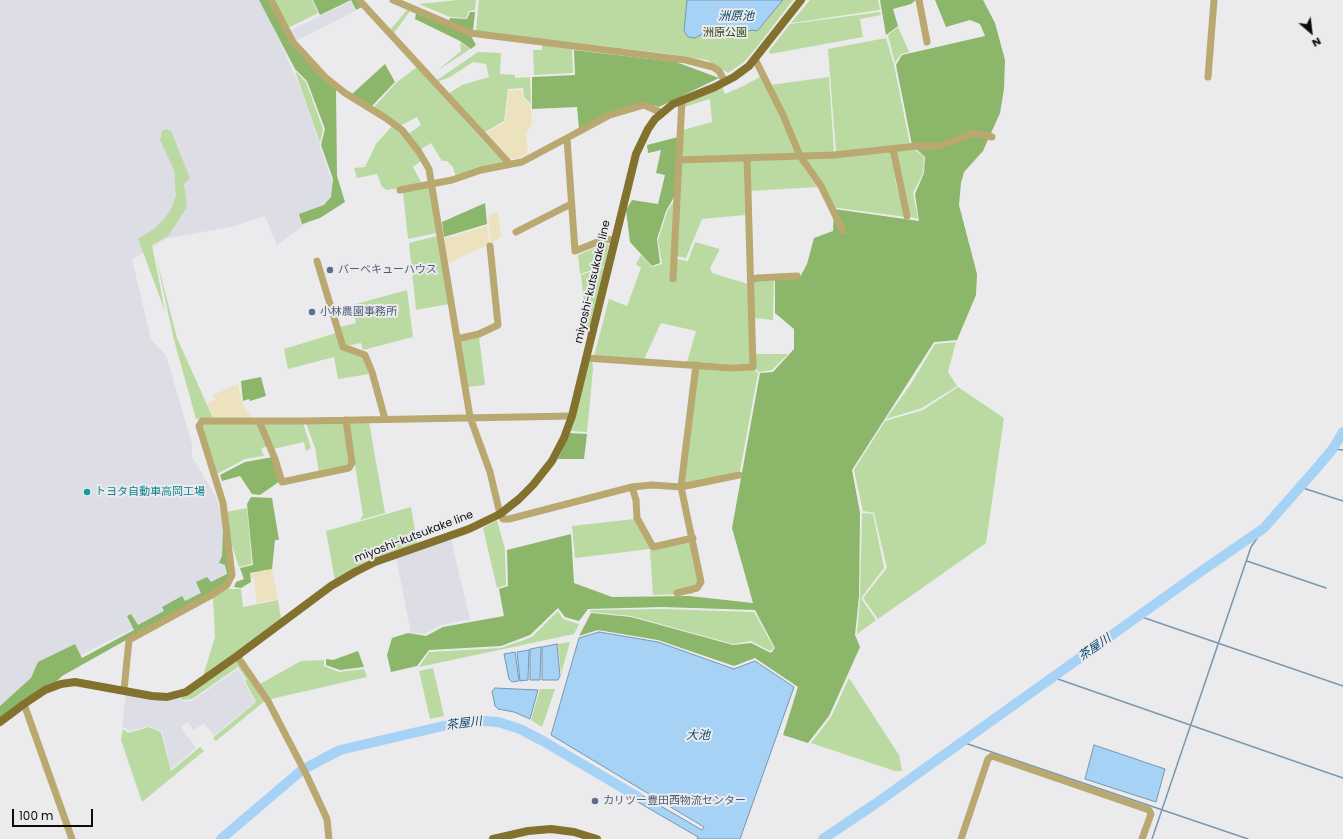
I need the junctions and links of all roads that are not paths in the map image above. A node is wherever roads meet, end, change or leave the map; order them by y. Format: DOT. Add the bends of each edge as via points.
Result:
graph roads {
  1 [pos="271,0"];
  2 [pos="359,0"];
  3 [pos="393,0"];
  4 [pos="801,0"];
  5 [pos="919,0"];
  6 [pos="1214,0"];
  7 [pos="927,42"];
  8 [pos="755,59"];
  9 [pos="1208,78"];
  10 [pos="725,82"];
  11 [pos="682,99"];
  12 [pos="662,113"];
  13 [pos="992,137"];
  14 [pos="567,139"];
  15 [pos="893,149"];
  16 [pos="800,156"];
  17 [pos="747,158"];
  18 [pos="678,160"];
  19 [pos="509,164"];
  20 [pos="432,184"];
  21 [pos="400,190"];
  22 [pos="571,204"];
  23 [pos="907,216"];
  24 [pos="843,231"];
  25 [pos="516,232"];
  26 [pos="614,240"];
  27 [pos="490,246"];
  28 [pos="317,261"];
  29 [pos="797,276"];
  30 [pos="673,279"];
  31 [pos="751,280"];
  32 [pos="457,339"];
  33 [pos="586,358"];
  34 [pos="696,365"];
  35 [pos="572,416"];
  36 [pos="470,417"];
  37 [pos="385,419"];
  38 [pos="346,420"];
  39 [pos="259,421"];
  40 [pos="739,475"];
  41 [pos="681,487"];
  42 [pos="632,488"];
  43 [pos="500,514"];
  44 [pos="692,538"];
  45 [pos="677,593"];
  46 [pos="237,656"];
  47 [pos="124,690"];
  48 [pos="24,704"];
  49 [pos="0,722"];
  50 [pos="72,839"];
  51 [pos="329,839"];
  52 [pos="493,839"];
  53 [pos="597,839"];
  54 [pos="961,839"];
  55 [pos="1142,839"];
  1 -- 20 [label="street" via="293,42 326,78 402,130 429,169"];
  2 -- 19 [label="street"];
  3 -- 10 [label="street" via="470,34 686,60 713,67 719,71"];
  4 -- 8 [label="main road, miyoshi-kutsukake line"];
  5 -- 7 [label="street"];
  6 -- 9 [label="street"];
  8 -- 10 [label="main road, miyoshi-kutsukake line"];
  8 -- 16 [label="street"];
  10 -- 11 [label="main road, miyoshi-kutsukake line"];
  11 -- 12 [label="main road, miyoshi-kutsukake line"];
  11 -- 18 [label="street"];
  12 -- 14 [label="street" via="644,105 610,115"];
  12 -- 26 [label="main road, miyoshi-kutsukake line" via="648,128 641,142"];
  13 -- 15 [label="street" via="974,133 940,146"];
  14 -- 19 [label="street" via="554,143 522,162"];
  14 -- 22 [label="street"];
  15 -- 16 [label="street"];
  15 -- 23 [label="street"];
  16 -- 17 [label="street"];
  16 -- 24 [label="street" via="820,186"];
  17 -- 18 [label="street"];
  17 -- 31 [label="street"];
  18 -- 30 [label="street"];
  19 -- 20 [label="street"];
  20 -- 21 [label="street"];
  20 -- 32 [label="street"];
  22 -- 25 [label="street"];
  22 -- 26 [label="street" via="575,251 605,239"];
  26 -- 33 [label="main road, miyoshi-kutsukake line"];
  27 -- 32 [label="street" via="498,324 479,334"];
  28 -- 37 [label="street" via="343,347 365,355"];
  29 -- 31 [label="street"];
  31 -- 34 [label="street" via="753,367"];
  32 -- 36 [label="street"];
  33 -- 34 [label="street"];
  33 -- 35 [label="main road, miyoshi-kutsukake line"];
  34 -- 41 [label="street"];
  35 -- 36 [label="street"];
  35 -- 43 [label="main road, miyoshi-kutsukake line" via="552,461 534,485"];
  36 -- 37 [label="street"];
  36 -- 43 [label="street" via="490,472"];
  37 -- 38 [label="street"];
  38 -- 39 [label="street"];
  38 -- 39 [label="street" via="352,464 349,468 282,482"];
  39 -- 47 [label="street" via="202,421 199,426 223,503 232,575 227,585 210,596 129,640"];
  40 -- 41 [label="street"];
  41 -- 42 [label="street" via="652,485"];
  41 -- 44 [label="street"];
  42 -- 43 [label="street" via="509,519 503,519"];
  42 -- 44 [label="street" via="636,500 636,518 653,547"];
  43 -- 46 [label="main road, miyoshi-kutsukake line" via="469,529 375,562 355,572 331,586"];
  44 -- 45 [label="street" via="702,582 697,588"];
  46 -- 47 [label="main road, miyoshi-kutsukake line" via="177,695 152,696"];
  46 -- 51 [label="street" via="268,701 301,763 327,819"];
  47 -- 48 [label="main road, miyoshi-kutsukake line" via="75,682 44,690"];
  48 -- 49 [label="main road, miyoshi-kutsukake line"];
  48 -- 50 [label="street"];
  52 -- 53 [label="main road" via="528,831 552,829"];
  54 -- 55 [label="street" via="988,759 992,756 1149,810 1151,814"];
}
